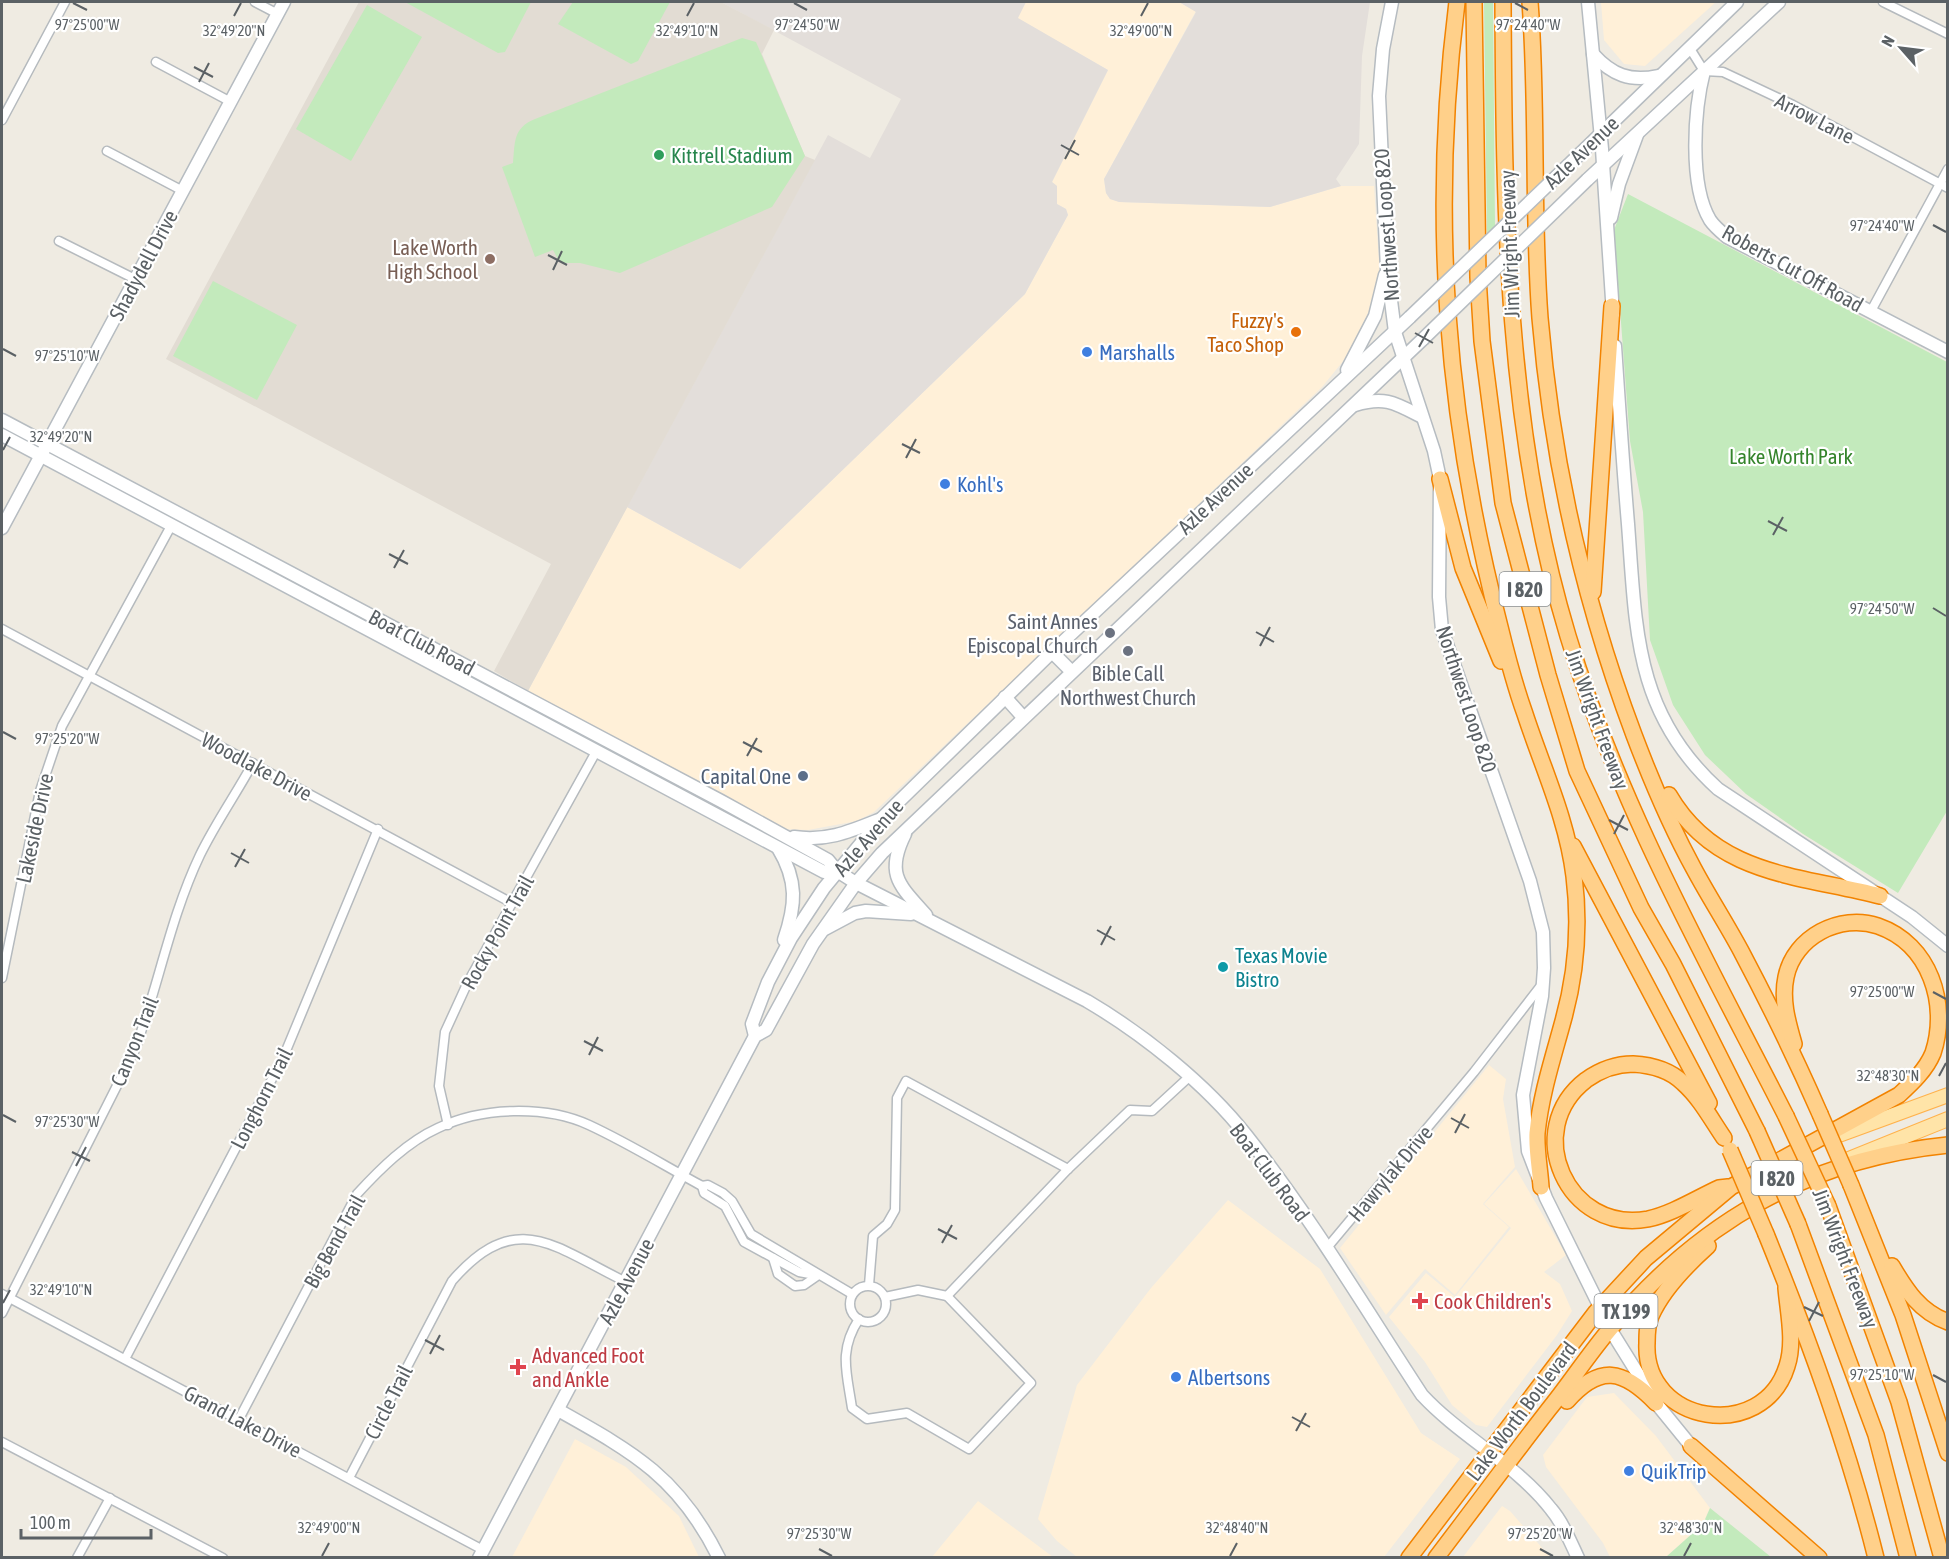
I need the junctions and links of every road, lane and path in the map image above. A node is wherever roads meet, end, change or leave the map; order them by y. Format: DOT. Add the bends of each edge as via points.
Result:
graph roads {
  1 [pos="64,2"];
  2 [pos="255,2"];
  3 [pos="284,2"];
  4 [pos="1392,2"];
  5 [pos="1457,2"];
  6 [pos="1474,2"];
  7 [pos="1503,2"];
  8 [pos="1530,2"];
  9 [pos="1588,2"];
  10 [pos="1737,2"];
  11 [pos="1779,2"];
  12 [pos="1883,2"];
  13 [pos="278,14"];
  14 [pos="1947,34"];
  15 [pos="1689,47"];
  16 [pos="1593,54"];
  17 [pos="156,62"];
  18 [pos="1704,71"];
  19 [pos="1658,76"];
  20 [pos="231,102"];
  21 [pos="2,120"];
  22 [pos="1640,129"];
  23 [pos="1601,133"];
  24 [pos="107,151"];
  25 [pos="1603,164"];
  26 [pos="1947,169"];
  27 [pos="1943,186"];
  28 [pos="183,190"];
  29 [pos="1608,231"];
  30 [pos="59,241"];
  31 [pos="1387,268"];
  32 [pos="135,279"];
  33 [pos="1612,306"];
  34 [pos="1871,311"];
  35 [pos="1395,332"];
  36 [pos="1947,352"];
  37 [pos="1402,360"];
  38 [pos="1341,381"];
  39 [pos="1351,406"];
  40 [pos="1422,417"];
  41 [pos="2,420"];
  42 [pos="2,435"];
  43 [pos="47,444"];
  44 [pos="40,456"];
  45 [pos="1440,479"];
  46 [pos="171,526"];
  47 [pos="2,528"];
  48 [pos="1592,607"];
  49 [pos="2,629"];
  50 [pos="1052,652"];
  51 [pos="1071,671"];
  52 [pos="88,676"];
  53 [pos="1005,697"];
  54 [pos="1524,713"];
  55 [pos="1023,717"];
  56 [pos="597,750"];
  57 [pos="1645,762"];
  58 [pos="253,763"];
  59 [pos="882,818"];
  60 [pos="910,826"];
  61 [pos="378,829"];
  62 [pos="784,835"];
  63 [pos="1570,841"];
  64 [pos="778,847"];
  65 [pos="837,871"];
  66 [pos="856,883"];
  67 [pos="1880,896"];
  68 [pos="512,903"];
  69 [pos="930,920"];
  70 [pos="2,926"];
  71 [pos="12,929"];
  72 [pos="824,929"];
  73 [pos="1947,946"];
  74 [pos="2,978"];
  75 [pos="768,982"];
  76 [pos="1543,983"];
  77 [pos="755,1036"];
  78 [pos="1802,1073"];
  79 [pos="1189,1077"];
  80 [pos="1947,1095"];
  81 [pos="1947,1119"];
  82 [pos="448,1125"];
  83 [pos="1814,1143"];
  84 [pos="1727,1144"];
  85 [pos="1947,1145"];
  86 [pos="1068,1169"];
  87 [pos="1826,1170"];
  88 [pos="682,1175"];
  89 [pos="1541,1187"];
  90 [pos="1731,1187"];
  91 [pos="1762,1198"];
  92 [pos="1860,1207"];
  93 [pos="1326,1249"];
  94 [pos="774,1254"];
  95 [pos="817,1276"];
  96 [pos="626,1282"];
  97 [pos="869,1285"];
  98 [pos="1786,1288"];
  99 [pos="852,1294"];
  100 [pos="5,1296"];
  101 [pos="947,1296"];
  102 [pos="885,1297"];
  103 [pos="1600,1307"];
  104 [pos="2,1313"];
  105 [pos="859,1319"];
  106 [pos="1947,1322"];
  107 [pos="1610,1329"];
  108 [pos="125,1359"];
  109 [pos="1656,1403"];
  110 [pos="558,1410"];
  111 [pos="1549,1410"];
  112 [pos="239,1419"];
  113 [pos="2,1442"];
  114 [pos="1691,1446"];
  115 [pos="1947,1453"];
  116 [pos="1489,1454"];
  117 [pos="1505,1467"];
  118 [pos="349,1478"];
  119 [pos="110,1498"];
  120 [pos="481,1554"];
  121 [pos="77,1557"];
  122 [pos="223,1557"];
  123 [pos="719,1557"];
  124 [pos="1409,1557"];
  125 [pos="1436,1557"];
  126 [pos="1578,1557"];
  127 [pos="1819,1557"];
  128 [pos="1876,1557"];
  129 [pos="1908,1557"];
  130 [pos="1942,1557"];
  1 -- 21 [label="street"];
  2 -- 13 [label="street"];
  3 -- 13 [label="main road, Shadydell Drive"];
  4 -- 31 [label="main road, Northwest Loop 820" via="1379,96"];
  5 -- 54 [label="highway" via="1443,165 1451,365 1476,531"];
  6 -- 129 [label="highway, Jim Wright Freeway / I 820, bridge" via="1475,193 1481,330 1506,513 1548,675 1578,771 1641,908 1757,1131 1798,1224 1876,1435"];
  7 -- 130 [label="highway, Jim Wright Freeway / I 820, bridge" via="1509,283 1522,422 1543,541 1568,635 1643,838 1828,1206 1899,1402"];
  8 -- 48 [label="highway" via="1536,81 1540,319 1560,470"];
  9 -- 16 [label="main road"];
  10 -- 15 [label="main road, Azle Avenue"];
  11 -- 18 [label="main road, Azle Avenue"];
  12 -- 14 [label="street"];
  13 -- 20 [label="main road, Shadydell Drive"];
  15 -- 18 [label="street"];
  15 -- 19 [label="main road, Azle Avenue"];
  16 -- 19 [label="main road" via="1622,76"];
  16 -- 23 [label="main road"];
  17 -- 20 [label="street"];
  18 -- 22 [label="main road, Azle Avenue"];
  18 -- 27 [label="street, Arrow Lane" via="1723,72 1783,100"];
  18 -- 34 [label="main road, Roberts Cut Off Road" via="1698,92 1697,176 1711,221 1726,237"];
  19 -- 23 [label="main road, Azle Avenue"];
  20 -- 28 [label="main road, Shadydell Drive"];
  22 -- 25 [label="main road, Azle Avenue"];
  22 -- 29 [label="main road" via="1619,184"];
  23 -- 25 [label="main road"];
  23 -- 35 [label="main road, Azle Avenue, bridge"];
  24 -- 28 [label="street"];
  25 -- 29 [label="main road"];
  25 -- 37 [label="main road, Azle Avenue, bridge"];
  26 -- 27 [label="street"];
  27 -- 34 [label="street"];
  28 -- 32 [label="main road, Shadydell Drive"];
  29 -- 33 [label="main road"];
  30 -- 32 [label="street"];
  31 -- 35 [label="main road, Northwest Loop 820"];
  31 -- 38 [label="main road" via="1375,316"];
  32 -- 43 [label="main road, Shadydell Drive"];
  33 -- 48 [label="highway"];
  33 -- 67 [label="main road" via="1638,637 1655,702 1679,746 1718,789"];
  34 -- 36 [label="main road, Roberts Cut Off Road"];
  35 -- 37 [label="main road, Northwest Loop 820"];
  35 -- 38 [label="main road, Azle Avenue"];
  37 -- 39 [label="main road, Azle Avenue"];
  37 -- 40 [label="main road, Northwest Loop 820"];
  38 -- 50 [label="main road, Azle Avenue"];
  39 -- 40 [label="main road" via="1377,399 1396,403"];
  39 -- 51 [label="main road, Azle Avenue"];
  40 -- 45 [label="main road, Northwest Loop 820"];
  41 -- 43 [label="main road, Boat Club Road"];
  42 -- 44 [label="main road, Boat Club Road"];
  43 -- 44 [label="main road, Shadydell Drive"];
  43 -- 62 [label="main road, Boat Club Road"];
  44 -- 46 [label="main road, Boat Club Road"];
  44 -- 47 [label="main road, Shadydell Drive"];
  45 -- 54 [label="highway" via="1474,597"];
  45 -- 76 [label="main road, Northwest Loop 820" via="1439,597 1444,641 1538,908 1544,943"];
  46 -- 52 [label="street, Lakeside Drive"];
  46 -- 56 [label="main road, Boat Club Road"];
  48 -- 57 [label="highway"];
  49 -- 52 [label="street, Woodlake Drive"];
  50 -- 51 [label="main road"];
  50 -- 53 [label="main road, Azle Avenue"];
  51 -- 55 [label="main road, Azle Avenue"];
  52 -- 58 [label="street, Woodlake Drive"];
  52 -- 71 [label="street, Lakeside Drive" via="49,760"];
  53 -- 55 [label="main road"];
  53 -- 59 [label="main road, Azle Avenue"];
  54 -- 63 [label="highway"];
  55 -- 60 [label="main road, Azle Avenue"];
  56 -- 64 [label="main road, Boat Club Road"];
  56 -- 68 [label="street, Rocky Point Trail"];
  57 -- 67 [label="highway" via="1682,817 1735,858 1778,874"];
  57 -- 78 [label="highway" via="1692,867 1742,952"];
  58 -- 61 [label="street, Woodlake Drive"];
  58 -- 100 [label="street, Canyon Trail" via="200,855 176,916 134,1052"];
  59 -- 62 [label="main road" via="824,839"];
  59 -- 65 [label="main road, Azle Avenue"];
  60 -- 66 [label="main road, Azle Avenue"];
  60 -- 69 [label="main road, Azle Avenue" via="896,859 895,874 899,886"];
  61 -- 68 [label="street, Woodlake Drive"];
  61 -- 108 [label="street, Longhorn Trail" via="283,1058"];
  62 -- 65 [label="main road, Boat Club Road" via="828,860"];
  63 -- 84 [label="highway"];
  63 -- 89 [label="highway" via="1576,901 1575,957 1537,1135"];
  64 -- 65 [label="main road, Boat Club Road" via="824,872"];
  64 -- 75 [label="main road" via="793,876 794,895 789,925"];
  65 -- 66 [label="main road, Boat Club Road"];
  65 -- 75 [label="main road, Azle Avenue" via="811,905"];
  66 -- 69 [label="main road, Boat Club Road"];
  66 -- 72 [label="main road, Azle Avenue"];
  67 -- 73 [label="main road" via="1919,921"];
  68 -- 82 [label="street, Rocky Point Trail" via="445,1032 439,1086"];
  69 -- 72 [label="main road, Azle Avenue" via="912,914 866,911"];
  69 -- 79 [label="main road, Boat Club Road" via="1095,1006 1146,1039"];
  70 -- 71 [label="street"];
  71 -- 74 [label="street, Lakeside Drive"];
  72 -- 77 [label="main road, Azle Avenue" via="766,1030"];
  75 -- 77 [label="main road, Azle Avenue" via="752,1024"];
  76 -- 89 [label="main road, Northwest Loop 820" via="1523,1095 1528,1151"];
  76 -- 93 [label="street, Hawrylak Drive"];
  77 -- 88 [label="main road, Azle Avenue"];
  78 -- 83 [label="highway" via="1784,993 1786,976 1805,942 1822,930 1857,922 1897,934 1915,950 1938,988 1940,1032 1932,1055 1917,1079 1899,1095 1836,1127"];
  78 -- 92 [label="highway, bridge"];
  79 -- 86 [label="street" via="1152,1111 1130,1110"];
  79 -- 93 [label="main road, Boat Club Road" via="1245,1134"];
  80 -- 83 [label="main road, Lake Worth Boulevard / TX 199"];
  81 -- 87 [label="main road, Lake Worth Boulevard / TX 199"];
  82 -- 88 [label="street, Big Bend Trail" via="490,1114 548,1114 588,1125"];
  82 -- 112 [label="street, Big Bend Trail" via="407,1147 357,1194"];
  83 -- 90 [label="highway, Lake Worth Boulevard / TX 199"];
  84 -- 90 [label="highway" via="1695,1095 1681,1081 1655,1067 1625,1064 1601,1071 1579,1086 1561,1111 1554,1140 1557,1160 1572,1192 1595,1211 1614,1218 1648,1219 1719,1188"];
  84 -- 98 [label="highway, bridge"];
  85 -- 87 [label="highway"];
  86 -- 97 [label="street" via="906,1081 897,1098 895,1210 873,1236"];
  86 -- 101 [label="street"];
  87 -- 91 [label="highway, Lake Worth Boulevard / TX 199"];
  88 -- 94 [label="street, Big Bend Trail" via="723,1193 751,1234"];
  88 -- 96 [label="main road, Azle Avenue"];
  89 -- 103 [label="main road, Northwest Loop 820"];
  90 -- 103 [label="highway, Lake Worth Boulevard / TX 199" via="1667,1238"];
  91 -- 98 [label="highway" via="1698,1255 1651,1316 1647,1331 1649,1365 1667,1395 1706,1415 1744,1412 1764,1399 1781,1381 1788,1365"];
  91 -- 107 [label="highway, Lake Worth Boulevard / TX 199" via="1695,1245"];
  92 -- 106 [label="highway" via="1912,1298"];
  92 -- 115 [label="highway" via="1903,1315"];
  93 -- 116 [label="main road, Boat Club Road" via="1422,1395"];
  94 -- 95 [label="street" via="802,1263"];
  94 -- 95 [label="street" via="778,1274 795,1286"];
  95 -- 99 [label="street"];
  96 -- 110 [label="main road, Azle Avenue"];
  96 -- 118 [label="street, Circle Trail" via="529,1237 515,1238 486,1250 452,1281"];
  97 -- 99 [label="street"];
  97 -- 102 [label="street"];
  98 -- 128 [label="highway" via="1803,1323 1853,1472"];
  99 -- 105 [label="street" via="851,1310"];
  100 -- 104 [label="street, Canyon Trail"];
  100 -- 108 [label="street, Grand Lake Drive"];
  101 -- 102 [label="street" via="918,1290"];
  101 -- 105 [label="street" via="1031,1383 969,1449 907,1413 867,1419 852,1408 844,1352"];
  102 -- 105 [label="street" via="886,1306 880,1317 870,1322"];
  103 -- 116 [label="highway, Lake Worth Boulevard / TX 199"];
  107 -- 109 [label="main road"];
  107 -- 111 [label="highway, Lake Worth Boulevard / TX 199"];
  108 -- 112 [label="street, Grand Lake Drive"];
  109 -- 111 [label="highway" via="1630,1381 1606,1375 1593,1377 1564,1405"];
  109 -- 114 [label="main road"];
  110 -- 120 [label="main road, Azle Avenue"];
  110 -- 123 [label="main road" via="634,1453 658,1474 677,1492"];
  111 -- 117 [label="highway, Lake Worth Boulevard / TX 199"];
  112 -- 118 [label="street, Grand Lake Drive"];
  113 -- 119 [label="street"];
  114 -- 127 [label="highway"];
  116 -- 117 [label="main road, Boat Club Road"];
  116 -- 124 [label="highway, Lake Worth Boulevard / TX 199"];
  117 -- 125 [label="highway, Lake Worth Boulevard / TX 199"];
  117 -- 126 [label="main road, Boat Club Road" via="1526,1482 1553,1511"];
  118 -- 120 [label="street, Grand Lake Drive"];
  119 -- 121 [label="street"];
  119 -- 122 [label="street"];
}
